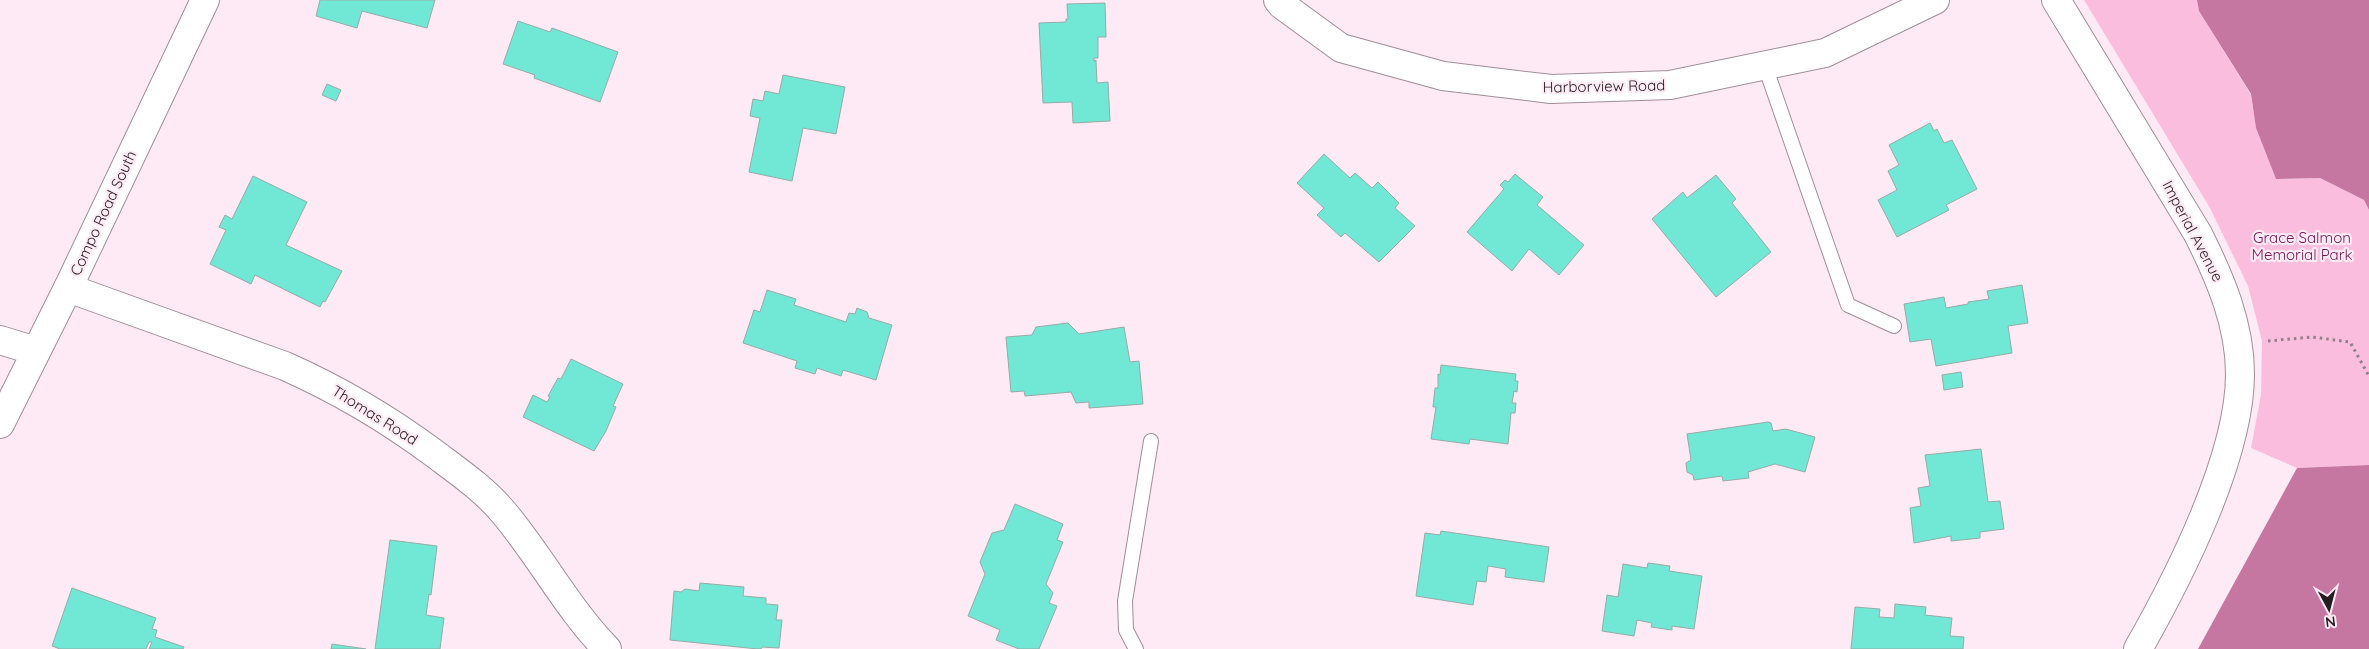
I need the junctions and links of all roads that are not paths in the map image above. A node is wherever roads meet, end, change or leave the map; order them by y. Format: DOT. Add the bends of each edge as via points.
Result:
graph roads {
  1 [pos="205,0"];
  2 [pos="1278,0"];
  3 [pos="1935,0"];
  4 [pos="2056,0"];
  5 [pos="1765,66"];
  6 [pos="68,288"];
  7 [pos="1894,326"];
  8 [pos="0,340"];
  9 [pos="36,351"];
  10 [pos="0,424"];
  11 [pos="1150,441"];
  12 [pos="607,649"];
  13 [pos="1136,649"];
  14 [pos="2138,649"];
  1 -- 6 [label="street, Compo Road South"];
  2 -- 5 [label="street, Harborview Road" via="1341,48 1443,76 1551,89 1670,85"];
  3 -- 5 [label="street, Harborview Road" via="1825,53"];
  4 -- 14 [label="street, Imperial Avenue" via="2198,234 2219,274 2238,344 2239,397 2224,458 2177,574"];
  5 -- 7 [label="lane" via="1848,305"];
  6 -- 9 [label="street, Compo Road South"];
  6 -- 12 [label="street, Thomas Road" via="285,366 383,417 453,467 502,511 569,605"];
  8 -- 9 [label="street"];
  9 -- 10 [label="street, Compo Road South"];
  11 -- 13 [label="lane" via="1125,601 1126,630"];
}
